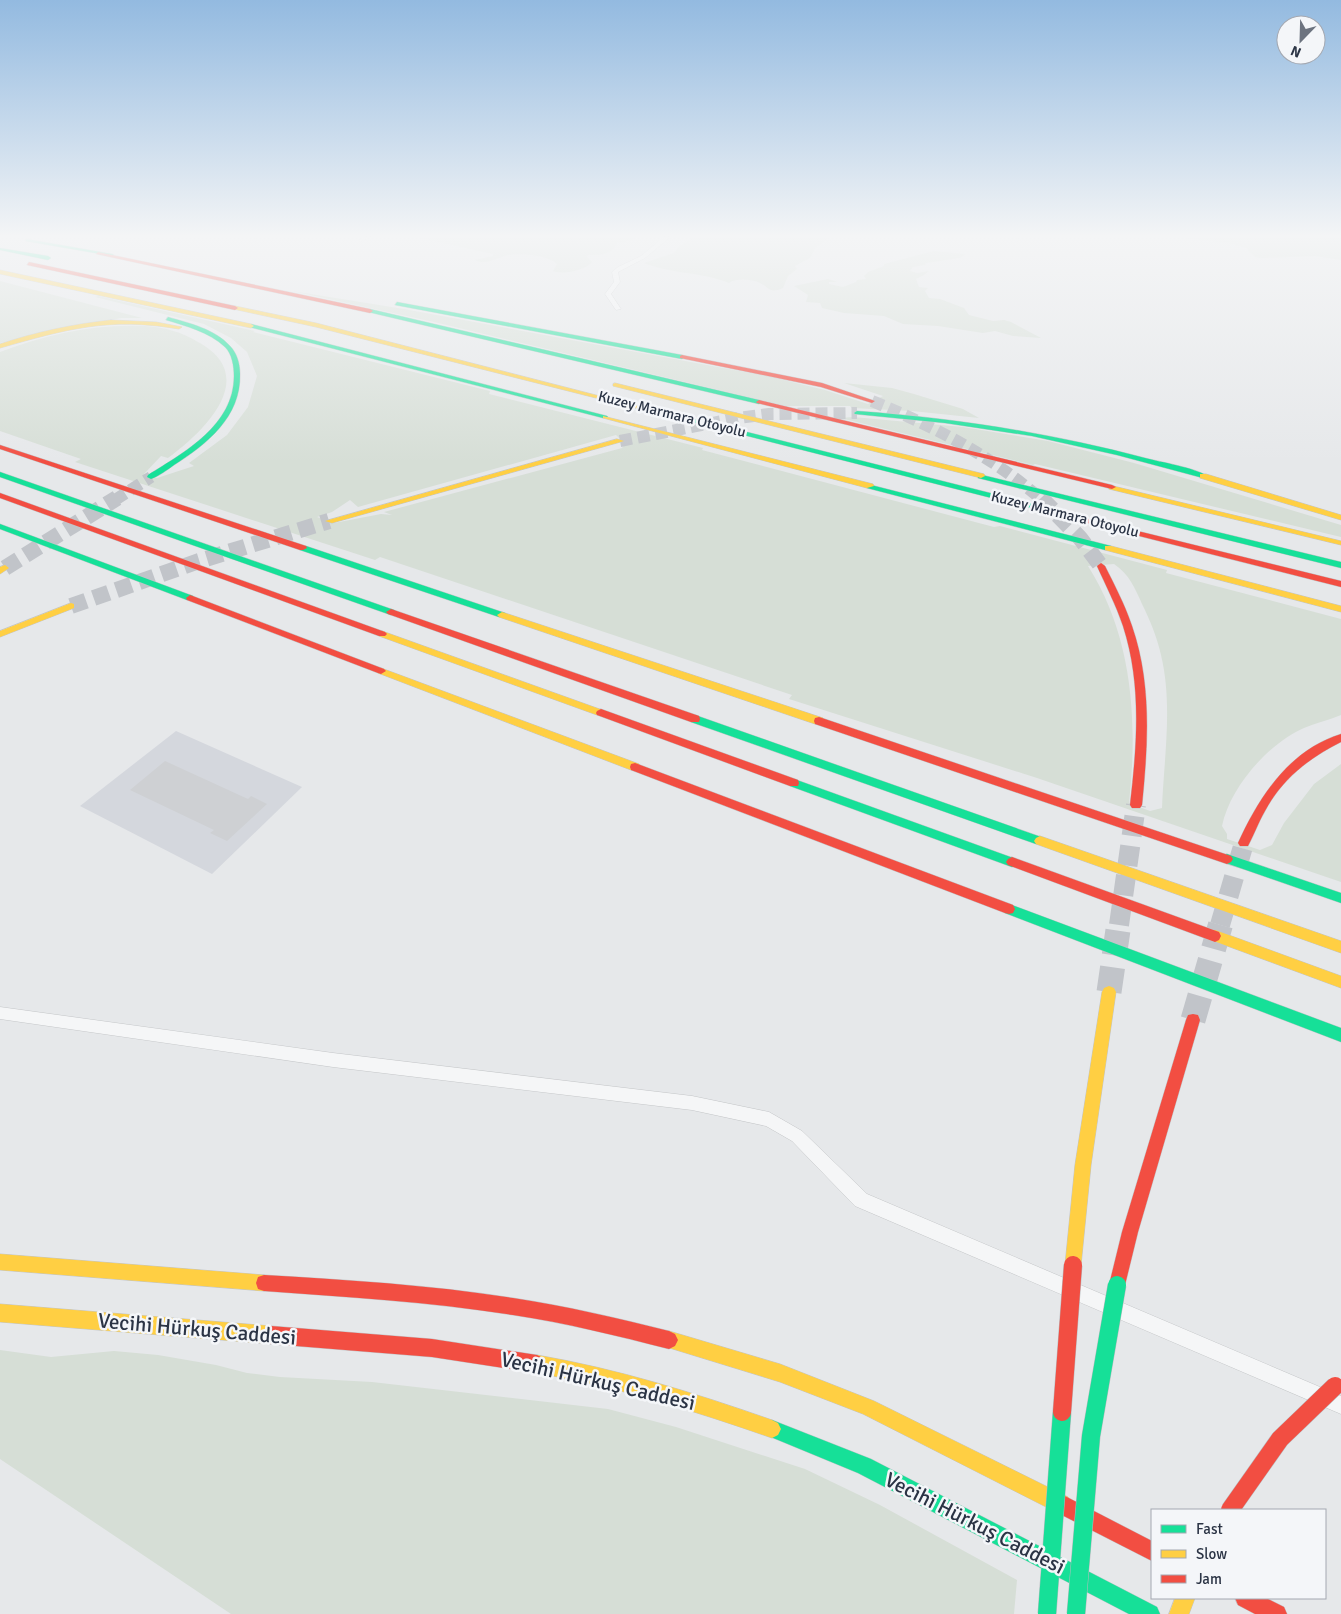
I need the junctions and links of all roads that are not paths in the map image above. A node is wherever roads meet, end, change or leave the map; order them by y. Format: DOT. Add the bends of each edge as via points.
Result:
graph roads {
  1 [pos="140,312"];
  2 [pos="190,312"];
  3 [pos="257,312"];
  4 [pos="376,312"];
  5 [pos="442,312"];
  6 [pos="0,346"];
  7 [pos="236,365"];
  8 [pos="606,383"];
  9 [pos="872,401"];
  10 [pos="857,413"];
  11 [pos="620,441"];
  12 [pos="0,442"];
  13 [pos="0,447"];
  14 [pos="0,474"];
  15 [pos="151,477"];
  16 [pos="138,492"];
  17 [pos="0,495"];
  18 [pos="1341,518"];
  19 [pos="328,521"];
  20 [pos="0,526"];
  21 [pos="1341,543"];
  22 [pos="1341,565"];
  23 [pos="1101,566"];
  24 [pos="1341,584"];
  25 [pos="71,606"];
  26 [pos="1341,609"];
  27 [pos="0,634"];
  28 [pos="1341,738"];
  29 [pos="1136,805"];
  30 [pos="1244,844"];
  31 [pos="1341,898"];
  32 [pos="1341,947"];
  33 [pos="1341,982"];
  34 [pos="1109,992"];
  35 [pos="0,1013"];
  36 [pos="1193,1020"];
  37 [pos="1341,1035"];
  38 [pos="0,1262"];
  39 [pos="0,1313"];
  40 [pos="1338,1384"];
  41 [pos="1341,1405"];
  42 [pos="1231,1509"];
  43 [pos="1151,1549"];
  44 [pos="1185,1599"];
  45 [pos="1247,1599"];
  46 [pos="1047,1614"];
  47 [pos="1076,1614"];
  48 [pos="1150,1614"];
  49 [pos="1179,1614"];
  50 [pos="1277,1614"];
  1 -- 7 [label="main road" via="196,328 217,338 236,359"];
  2 -- 26 [label="main road" via="352,351"];
  3 -- 24 [label="main road, Kuzey Marmara Otoyolu"];
  4 -- 21 [label="main road"];
  5 -- 9 [label="main road" via="769,372"];
  6 -- 7 [label="main road" via="80,325 153,322 181,327 203,336 221,348"];
  7 -- 15 [label="main road" via="238,389 228,412 192,448"];
  8 -- 22 [label="main road, Kuzey Marmara Otoyolu"];
  10 -- 18 [label="main road" via="952,420 1049,436"];
  11 -- 19 [label="main road"];
  12 -- 16 [label="main road"];
  13 -- 16 [label="main road"];
  14 -- 32 [label="main road"];
  16 -- 31 [label="main road"];
  17 -- 33 [label="main road"];
  20 -- 37 [label="main road"];
  23 -- 29 [label="main road" via="1127,619 1140,669 1144,717"];
  25 -- 27 [label="main road"];
  28 -- 30 [label="main road" via="1302,759 1279,779 1260,805"];
  34 -- 46 [label="main road, bridge" via="1083,1165 1073,1265"];
  35 -- 41 [label="street" via="333,1060 692,1103 769,1119 797,1136 861,1200"];
  36 -- 47 [label="main road, bridge" via="1117,1285 1091,1436"];
  38 -- 43 [label="main road" via="408,1294 513,1306 623,1328 780,1373 868,1408"];
  39 -- 48 [label="main road, Vecihi Hürkuş Caddesi" via="432,1348 543,1365 627,1384 782,1432 864,1466"];
  40 -- 42 [label="main road, bridge" via="1280,1439"];
  44 -- 49 [label="main road"];
  45 -- 50 [label="main road"];
}
